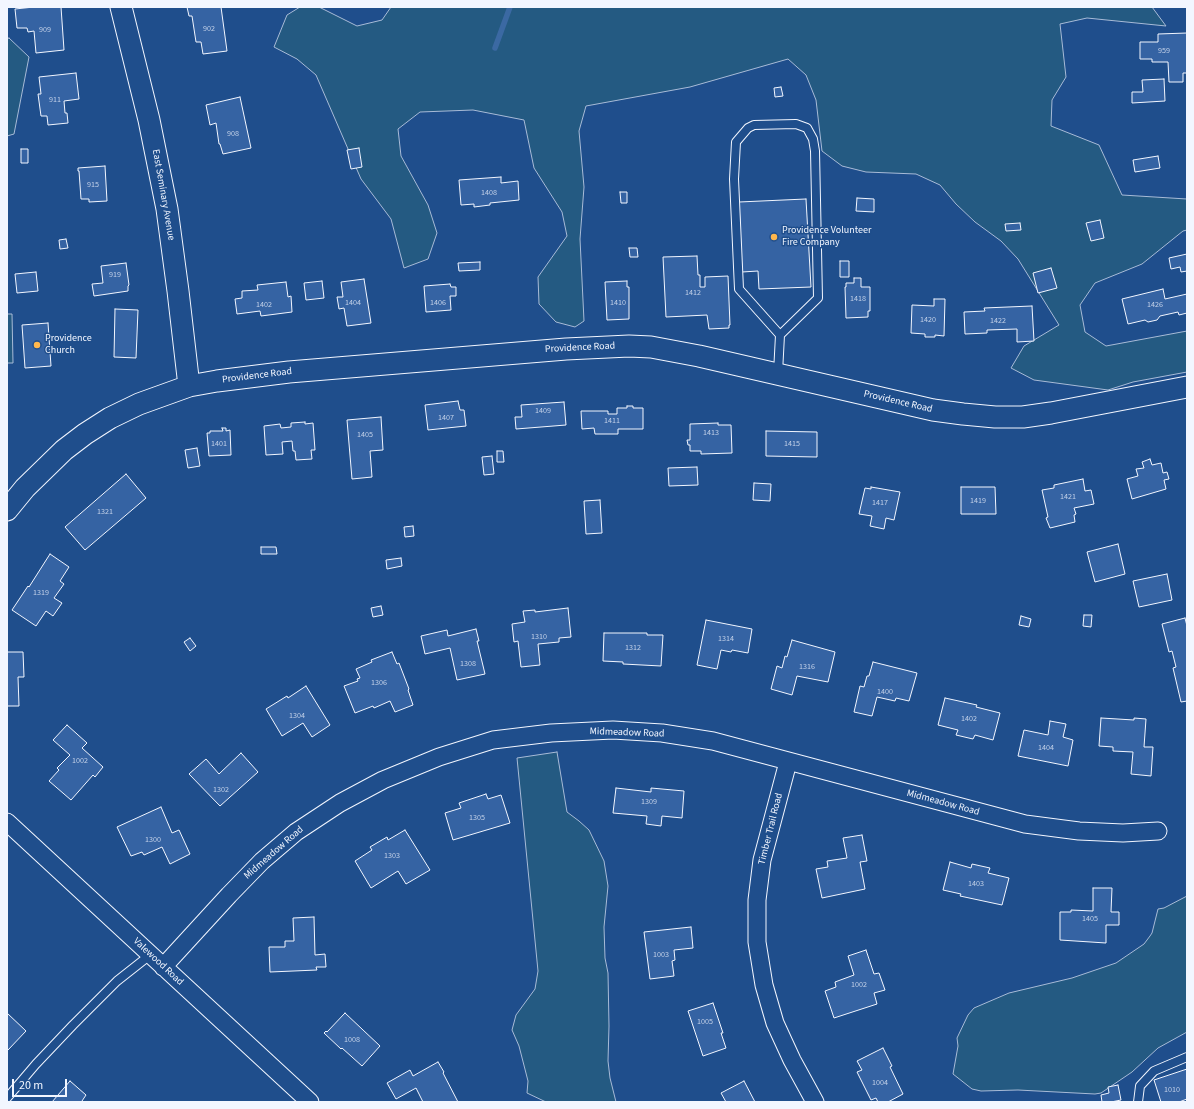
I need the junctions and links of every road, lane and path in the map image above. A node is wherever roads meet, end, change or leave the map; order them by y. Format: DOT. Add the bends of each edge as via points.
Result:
graph roads {
  1 [pos="121,7"];
  2 [pos="780,335"];
  3 [pos="778,374"];
  4 [pos="189,386"];
  5 [pos="1187,387"];
  6 [pos="7,510"];
  7 [pos="788,762"];
  8 [pos="7,822"];
  9 [pos="1158,831"];
  10 [pos="150,955"];
  11 [pos="163,967"];
  12 [pos="1187,1058"];
  13 [pos="7,1098"];
  14 [pos="310,1102"];
  15 [pos="815,1102"];
  16 [pos="1138,1102"];
  1 -- 4 [label="street, East Seminary Avenue" via="149,120 167,209"];
  2 -- 2 [label="lane" via="739,290 734,179 736,142 754,125 796,124 807,128 813,139 815,151 818,298"];
  2 -- 3 [label="lane"];
  3 -- 4 [label="street, Providence Road" via="651,347 604,346 289,372"];
  3 -- 5 [label="street, Providence Road" via="933,410 995,417 1051,413"];
  4 -- 6 [label="street, Providence Road" via="139,404 85,434 41,472"];
  7 -- 9 [label="street, Midmeadow Road" via="1024,824 1079,831"];
  7 -- 11 [label="street, Midmeadow Road" via="713,741 662,733 613,730 551,733 493,740 439,757 383,780 340,803 296,832 256,867"];
  7 -- 15 [label="street, Timber Trail Road" via="762,860 757,900 757,942 764,985 775,1023"];
  8 -- 10 [label="street, Valewood Road"];
  10 -- 11 [label="street, Valewood Road"];
  10 -- 13 [label="lane" via="117,981 36,1064"];
  11 -- 14 [label="street, Valewood Road"];
  12 -- 16 [label="lane" via="1154,1071 1140,1086"];
}
